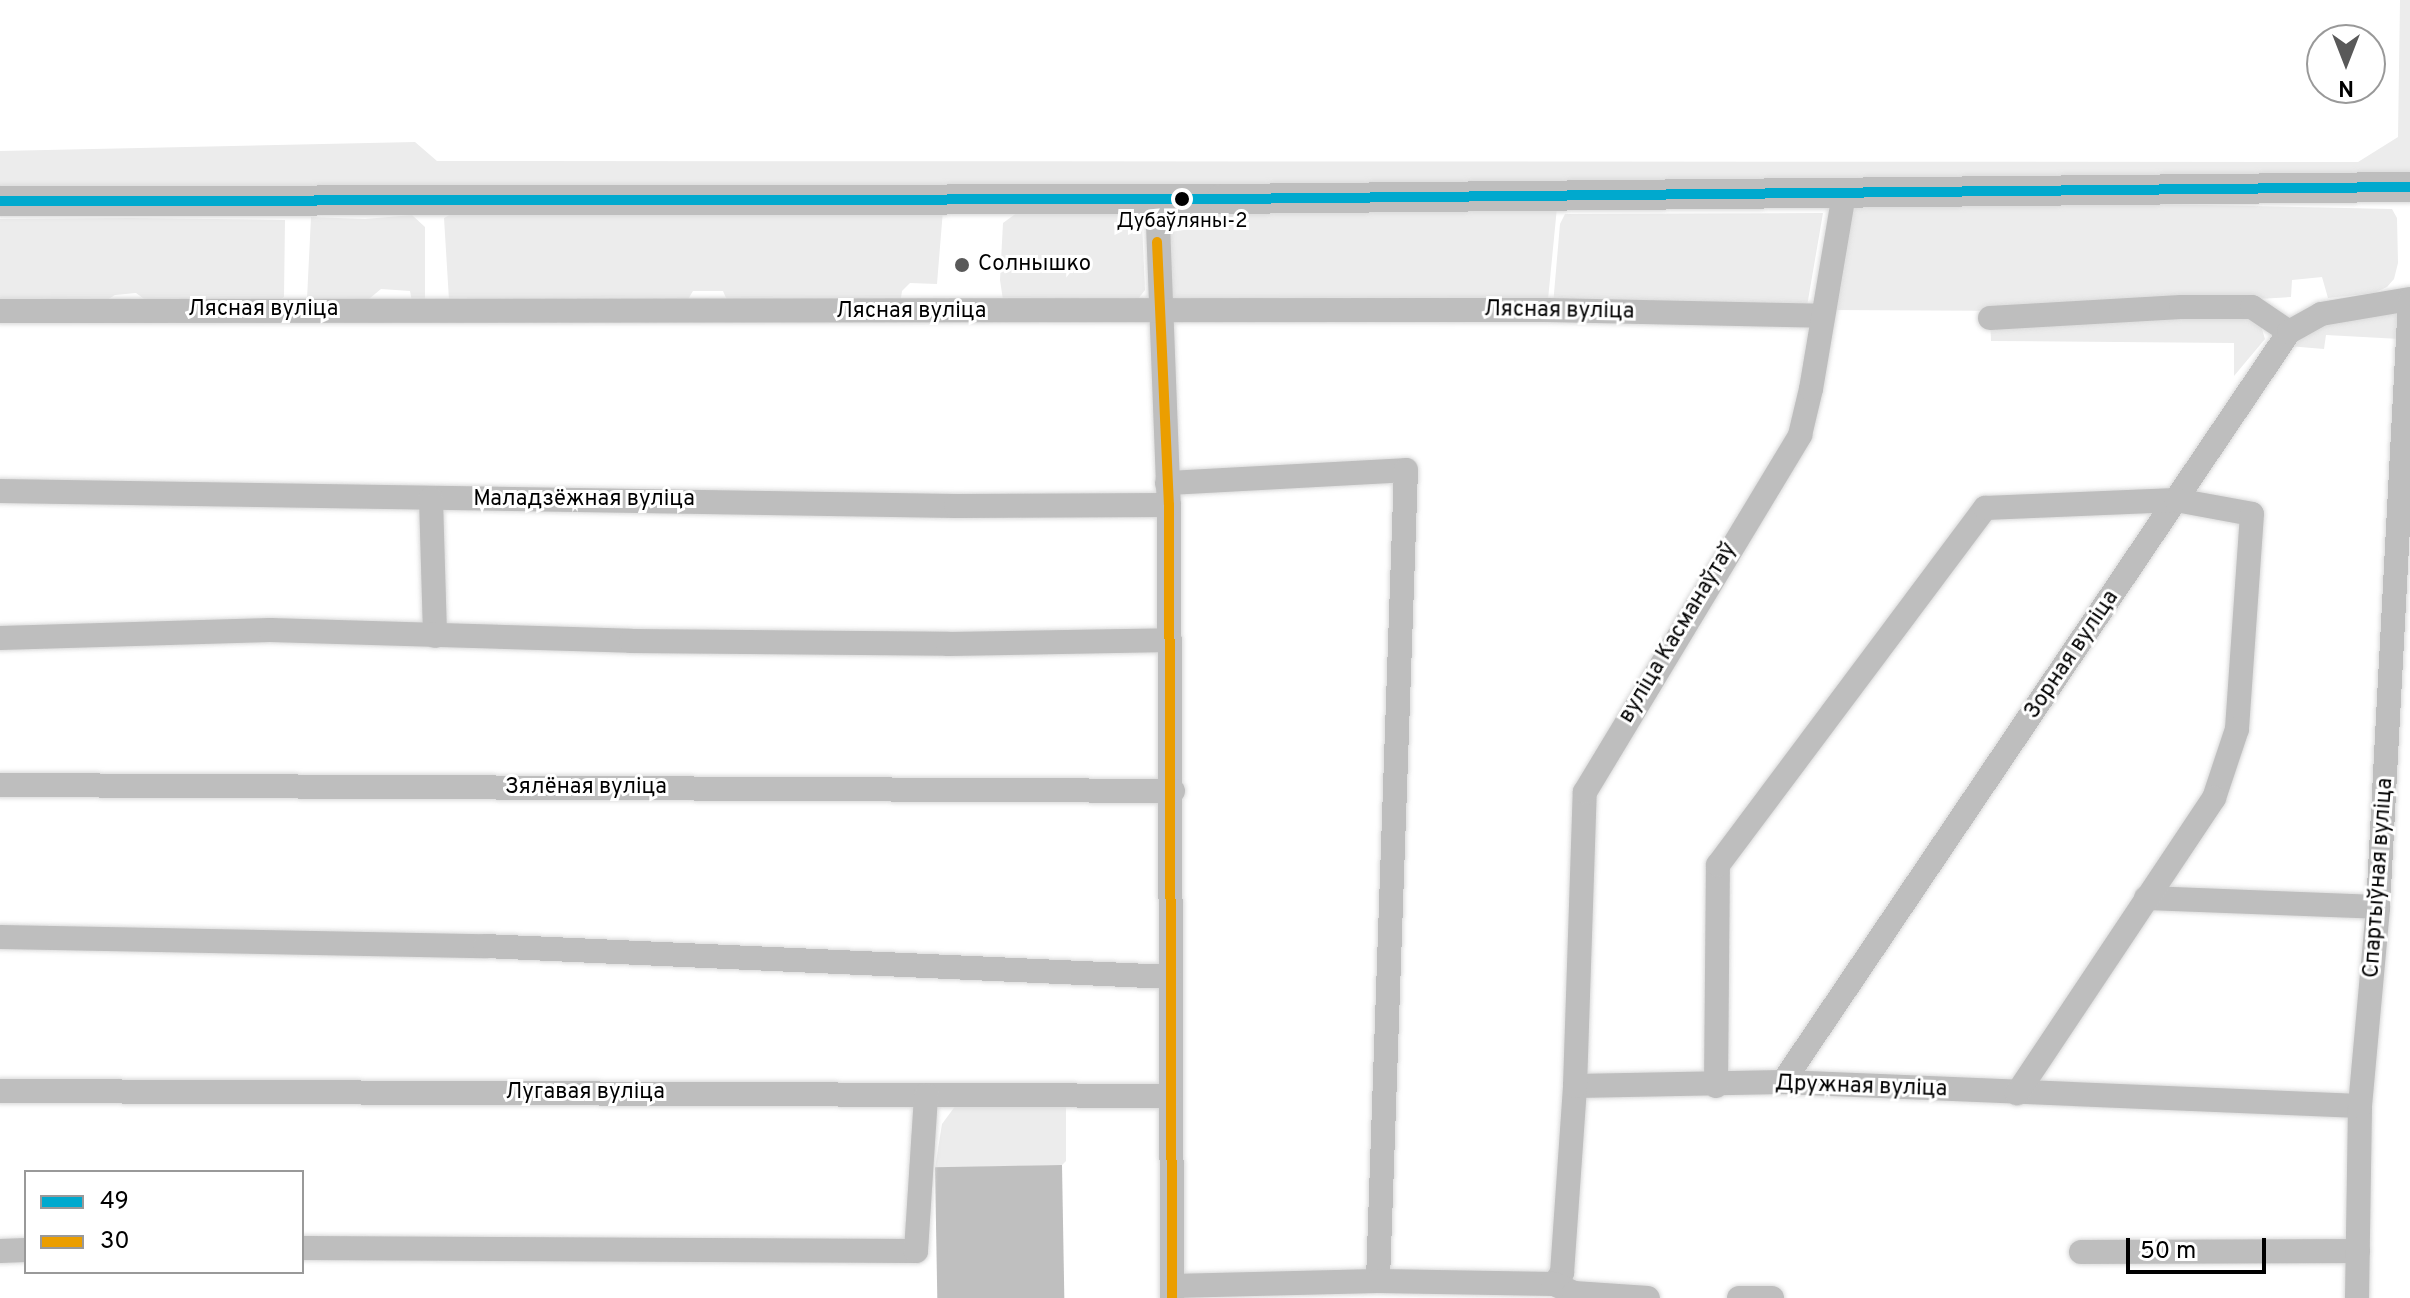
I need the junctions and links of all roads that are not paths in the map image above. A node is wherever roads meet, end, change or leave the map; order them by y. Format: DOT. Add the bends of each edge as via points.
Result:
graph roads {
  1 [pos="2410,187"];
  2 [pos="1844,194"];
  3 [pos="1157,198"];
  4 [pos="0,201"];
  5 [pos="2410,299"];
  6 [pos="0,311"];
  7 [pos="1159,311"];
  8 [pos="1822,316"];
  9 [pos="1990,318"];
  10 [pos="2289,332"];
  11 [pos="0,491"];
  12 [pos="1168,494"];
  13 [pos="431,499"];
  14 [pos="2176,500"];
  15 [pos="435,636"];
  16 [pos="0,638"];
  17 [pos="1170,640"];
  18 [pos="0,785"];
  19 [pos="1173,791"];
  20 [pos="2146,898"];
  21 [pos="2378,907"];
  22 [pos="0,937"];
  23 [pos="1169,977"];
  24 [pos="1783,1082"];
  25 [pos="1575,1086"];
  26 [pos="1716,1086"];
  27 [pos="0,1091"];
  28 [pos="2017,1093"];
  29 [pos="926,1095"];
  30 [pos="1170,1096"];
  31 [pos="2354,1106"];
  32 [pos="304,1248"];
  33 [pos="24,1250"];
  34 [pos="0,1251"];
  35 [pos="2358,1251"];
  36 [pos="2081,1252"];
  37 [pos="1378,1281"];
  38 [pos="1554,1284"];
  39 [pos="1481,1291"];
  40 [pos="1172,1292"];
  41 [pos="1648,1298"];
  42 [pos="1739,1298"];
  43 [pos="1772,1298"];
  44 [pos="2357,1298"];
  1 -- 2 [label="main road"];
  2 -- 3 [label="main road"];
  2 -- 8 [label="street, вуліца Касманаўтаў"];
  3 -- 4 [label="main road"];
  3 -- 7 [label="street"];
  5 -- 10 [label="street, Зорная вуліца" via="2321,314"];
  5 -- 21 [label="street, Спартыўная вуліца"];
  6 -- 7 [label="street, Лясная вуліца"];
  7 -- 8 [label="street, Лясная вуліца"];
  7 -- 12 [label="street"];
  8 -- 25 [label="street, вуліца Касманаўтаў" via="1800,435 1585,792"];
  9 -- 10 [label="street" via="2252,307"];
  10 -- 14 [label="street, Зорная вуліца"];
  11 -- 13 [label="street, Маладзёжная вуліца"];
  12 -- 13 [label="street, Маладзёжная вуліца"];
  12 -- 17 [label="street"];
  12 -- 37 [label="street, Маладзёжная вуліца" via="1406,470"];
  13 -- 15 [label="street"];
  14 -- 20 [label="street" via="2252,514 2253,533 2237,729 2214,798"];
  14 -- 24 [label="street, Зорная вуліца"];
  14 -- 26 [label="street" via="1985,508 1718,865"];
  15 -- 16 [label="street" via="270,630"];
  15 -- 17 [label="street" via="948,644"];
  17 -- 19 [label="street"];
  18 -- 19 [label="street, Зялёная вуліца"];
  19 -- 23 [label="street"];
  20 -- 21 [label="street"];
  20 -- 28 [label="street"];
  21 -- 31 [label="street, Спартыўная вуліца"];
  22 -- 23 [label="street" via="485,946"];
  23 -- 30 [label="street"];
  24 -- 26 [label="street, Дружная вуліца"];
  24 -- 28 [label="street, Дружная вуліца"];
  25 -- 26 [label="street, Дружная вуліца"];
  25 -- 38 [label="street" via="1562,1273"];
  27 -- 29 [label="street, Лугавая вуліца"];
  28 -- 31 [label="street, Дружная вуліца"];
  29 -- 30 [label="street, Лугавая вуліца"];
  29 -- 32 [label="street" via="916,1251"];
  30 -- 40 [label="street"];
  31 -- 35 [label="street, Спартыўная вуліца"];
  33 -- 34 [label="street"];
  35 -- 36 [label="street"];
  35 -- 44 [label="street, Спартыўная вуліца"];
  37 -- 39 [label="street"];
  37 -- 40 [label="street"];
  38 -- 39 [label="street"];
  38 -- 41 [label="street" via="1574,1293"];
  42 -- 43 [label="street"];
}
